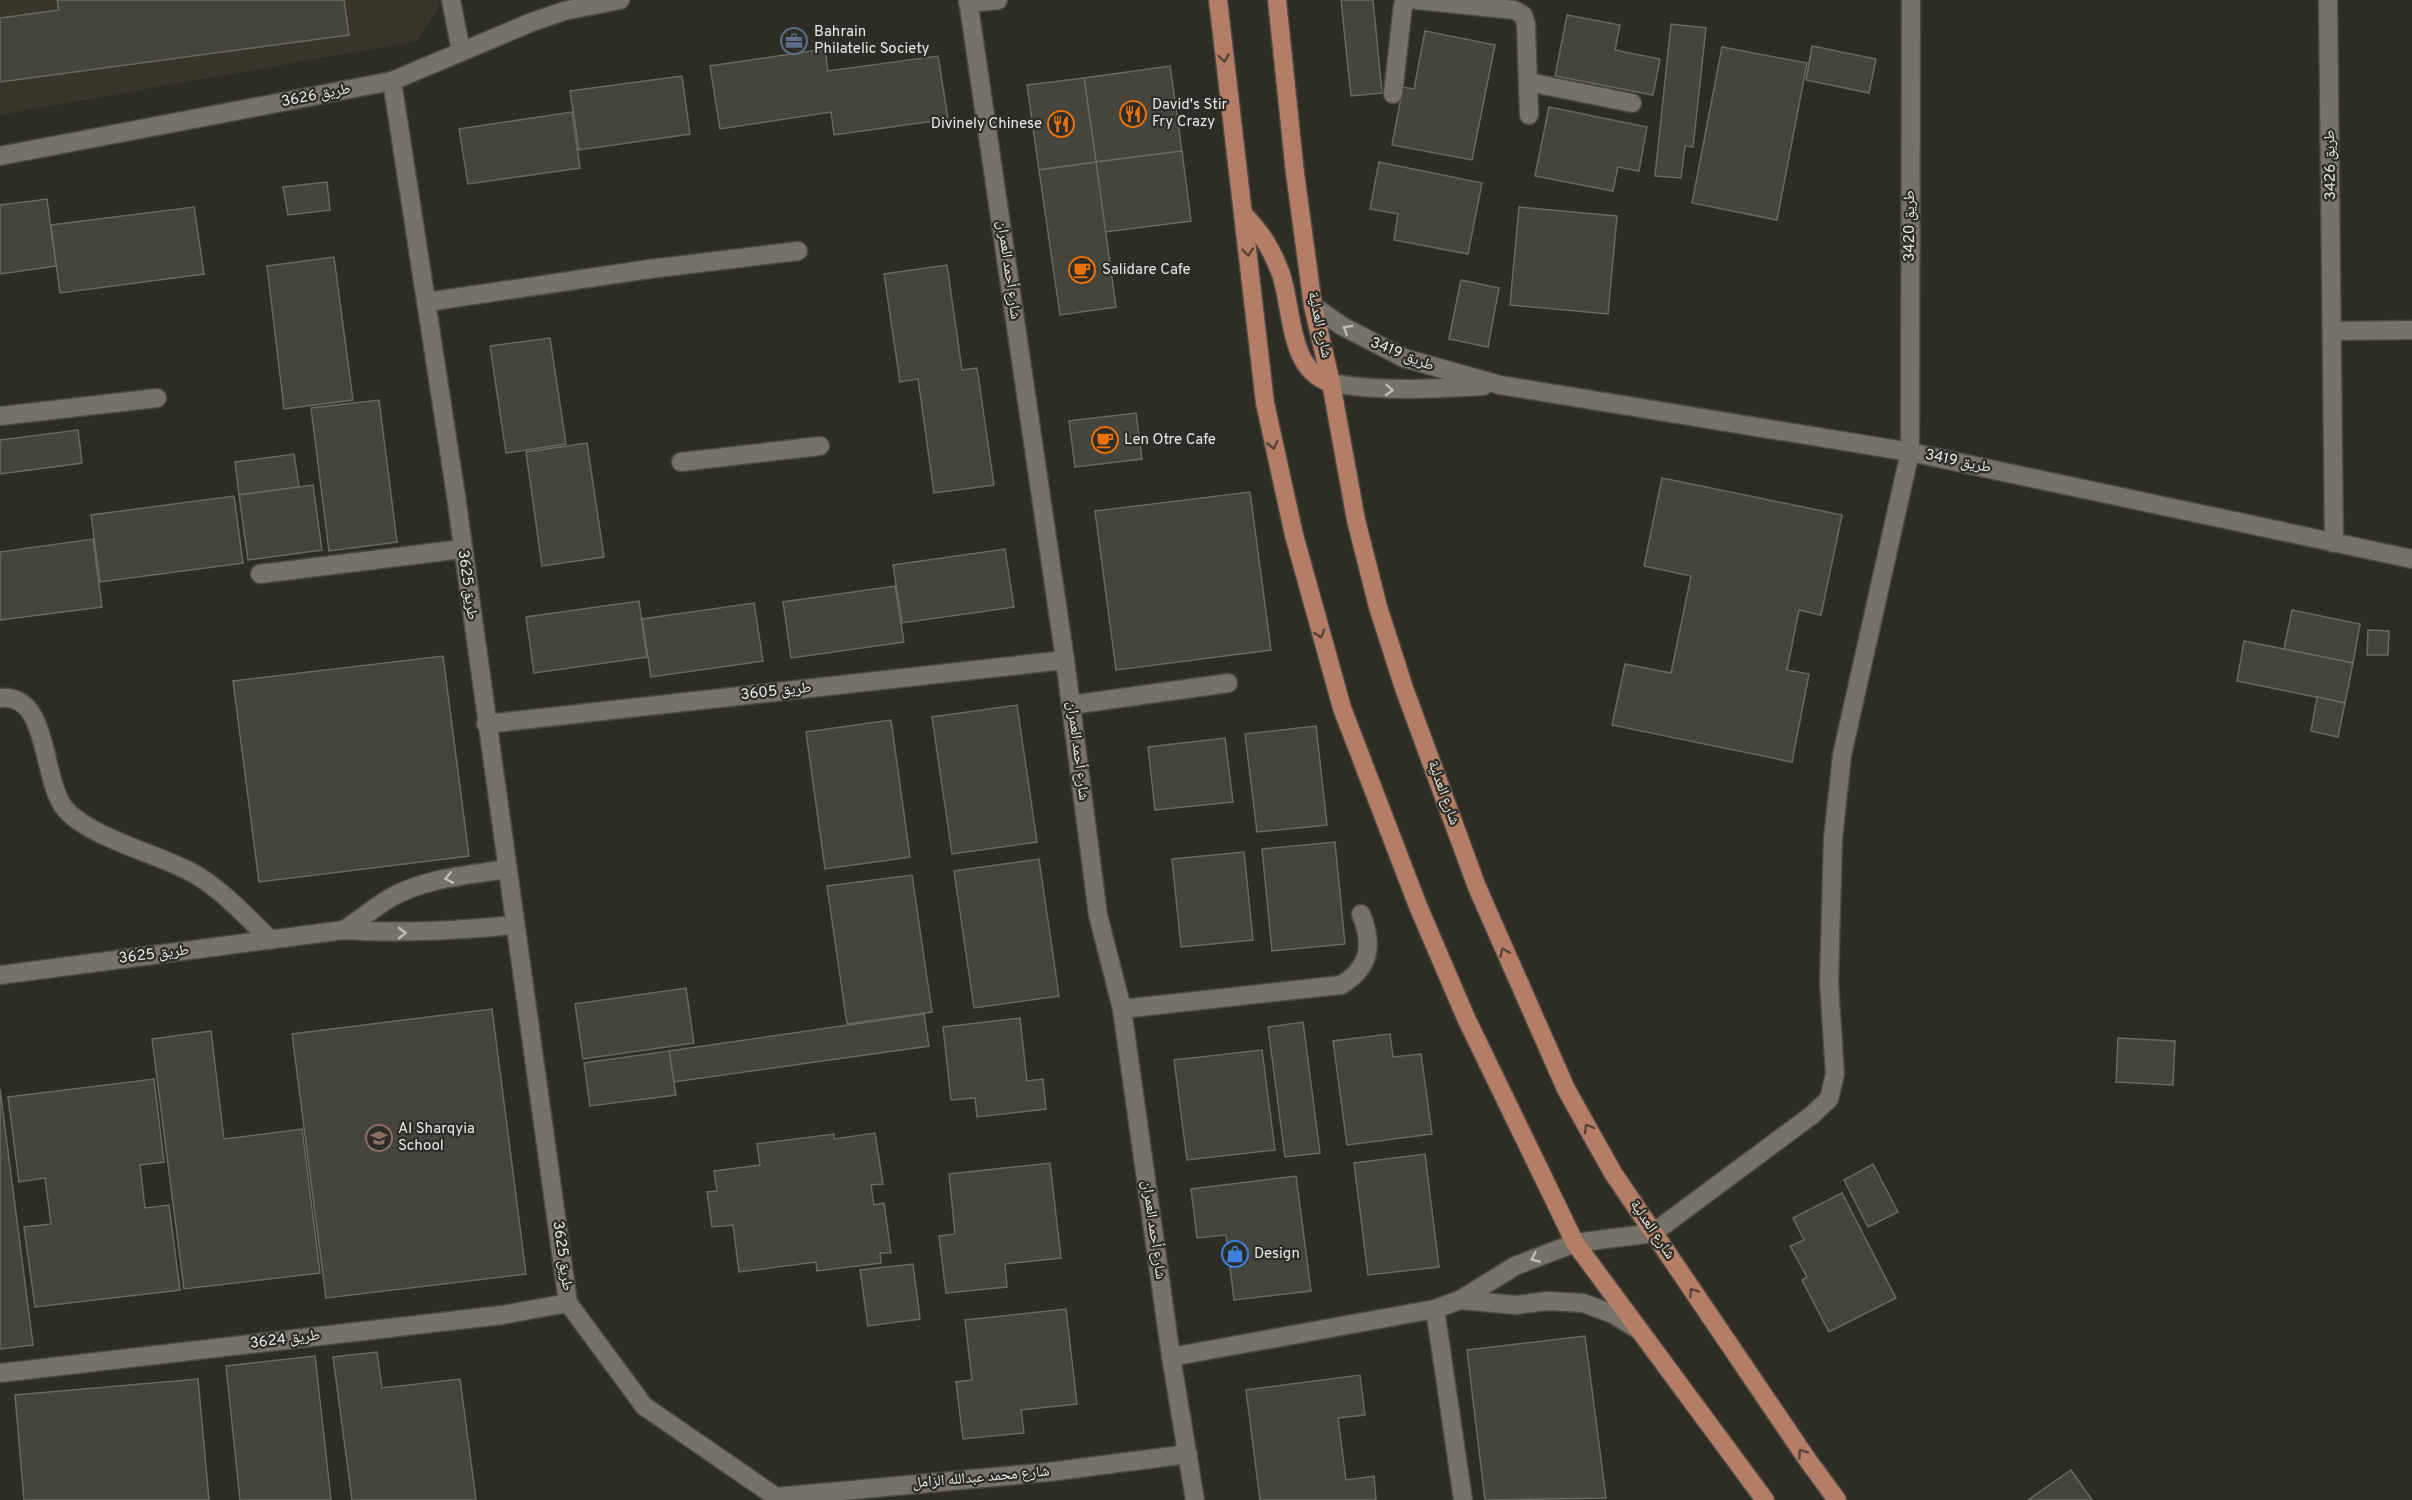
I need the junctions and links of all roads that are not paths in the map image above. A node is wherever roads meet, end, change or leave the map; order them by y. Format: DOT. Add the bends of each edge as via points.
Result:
graph roads {
  1 [pos="451,0"];
  2 [pos="620,0"];
  3 [pos="998,0"];
  4 [pos="1218,0"];
  5 [pos="1277,0"];
  6 [pos="1409,0"];
  7 [pos="1417,0"];
  8 [pos="1911,0"];
  9 [pos="2328,0"];
  10 [pos="968,2"];
  11 [pos="1461,2"];
  12 [pos="461,51"];
  13 [pos="392,81"];
  14 [pos="1528,82"];
  15 [pos="1393,94"];
  16 [pos="1632,103"];
  17 [pos="1529,115"];
  18 [pos="0,156"];
  19 [pos="1244,215"];
  20 [pos="798,251"];
  21 [pos="427,302"];
  22 [pos="1313,306"];
  23 [pos="2412,330"];
  24 [pos="2333,331"];
  25 [pos="1331,382"];
  26 [pos="1500,384"];
  27 [pos="157,398"];
  28 [pos="0,416"];
  29 [pos="820,446"];
  30 [pos="1910,452"];
  31 [pos="681,462"];
  32 [pos="2334,543"];
  33 [pos="462,549"];
  34 [pos="2412,559"];
  35 [pos="260,574"];
  36 [pos="1065,660"];
  37 [pos="1227,683"];
  38 [pos="0,698"];
  39 [pos="1071,705"];
  40 [pos="486,724"];
  41 [pos="507,869"];
  42 [pos="1361,914"];
  43 [pos="515,925"];
  44 [pos="344,930"];
  45 [pos="271,940"];
  46 [pos="0,975"];
  47 [pos="1122,1010"];
  48 [pos="1653,1233"];
  49 [pos="1575,1243"];
  50 [pos="1460,1300"];
  51 [pos="568,1303"];
  52 [pos="1435,1309"];
  53 [pos="1641,1332"];
  54 [pos="1171,1357"];
  55 [pos="0,1373"];
  56 [pos="1188,1454"];
  57 [pos="775,1499"];
  58 [pos="1195,1500"];
  59 [pos="1463,1500"];
  60 [pos="1765,1500"];
  61 [pos="1837,1500"];
  1 -- 12 [label="street"];
  2 -- 12 [label="street, طريق 3626" via="564,11"];
  3 -- 10 [label="street"];
  4 -- 19 [label="main road, one-way"];
  5 -- 22 [label="main road, شارع العدلية" via="1294,173"];
  6 -- 15 [label="street" via="1403,5"];
  7 -- 11 [label="street"];
  8 -- 30 [label="street, طريق 3420"];
  9 -- 24 [label="street, طريق 3426"];
  10 -- 36 [label="street, شارع أحمد العمران"];
  11 -- 14 [label="street" via="1514,10 1522,15 1526,24"];
  12 -- 13 [label="street, طريق 3626"];
  13 -- 18 [label="street, طريق 3626"];
  13 -- 21 [label="street, طريق 3625"];
  14 -- 16 [label="street"];
  14 -- 17 [label="street"];
  19 -- 25 [label="main road" via="1264,236 1274,255 1300,356 1319,379"];
  19 -- 49 [label="main road, one-way" via="1272,441 1316,621 1342,708 1462,1008"];
  20 -- 21 [label="street"];
  21 -- 33 [label="street, طريق 3625"];
  22 -- 25 [label="main road, شارع العدلية"];
  26 -- 22 [label="street, طريق 3419, one-way" via="1404,358"];
  23 -- 24 [label="street"];
  24 -- 32 [label="street, طريق 3426"];
  25 -- 26 [label="street, طريق 3419, one-way" via="1399,390"];
  48 -- 25 [label="main road, شارع العدلية, one-way" via="1613,1173 1566,1089 1476,887 1378,607 1356,520"];
  26 -- 30 [label="street, طريق 3419"];
  27 -- 28 [label="street"];
  29 -- 31 [label="street"];
  30 -- 32 [label="street, طريق 3419"];
  30 -- 48 [label="street, طريق 3420" via="1842,755 1833,838 1829,983 1835,1074 1829,1099"];
  32 -- 34 [label="street, طريق 3419"];
  33 -- 35 [label="street"];
  33 -- 40 [label="street, طريق 3625"];
  36 -- 39 [label="street, شارع أحمد العمران"];
  36 -- 40 [label="street, طريق 3605"];
  37 -- 39 [label="street"];
  38 -- 45 [label="street" via="10,697 27,707 38,722 51,785 66,811 88,826 200,876"];
  39 -- 47 [label="street, شارع أحمد العمران" via="1098,915"];
  40 -- 41 [label="street, طريق 3625"];
  41 -- 43 [label="street, طريق 3625"];
  41 -- 44 [label="street, طريق 3625, one-way" via="419,886 392,897"];
  42 -- 47 [label="street" via="1369,947 1358,972 1341,985"];
  44 -- 43 [label="street, طريق 3625, one-way" via="442,932"];
  43 -- 51 [label="street, طريق 3625"];
  44 -- 45 [label="street, طريق 3625"];
  45 -- 46 [label="street, طريق 3625"];
  47 -- 54 [label="street, شارع أحمد العمران"];
  48 -- 49 [label="street"];
  61 -- 48 [label="main road, شارع العدلية, one-way"];
  49 -- 50 [label="street, one-way" via="1515,1266"];
  49 -- 53 [label="main road"];
  50 -- 52 [label="street"];
  50 -- 53 [label="street" via="1516,1305 1548,1301 1583,1303 1613,1314"];
  51 -- 55 [label="street, طريق 3624" via="502,1315"];
  51 -- 57 [label="street, طريق 3625" via="644,1406"];
  52 -- 54 [label="street"];
  52 -- 59 [label="street"];
  53 -- 60 [label="main road"];
  54 -- 56 [label="street, شارع أحمد العمران"];
  56 -- 57 [label="street, شارع محمد عبدالله الزامل"];
  56 -- 58 [label="street, شارع أحمد العمران"];
}
